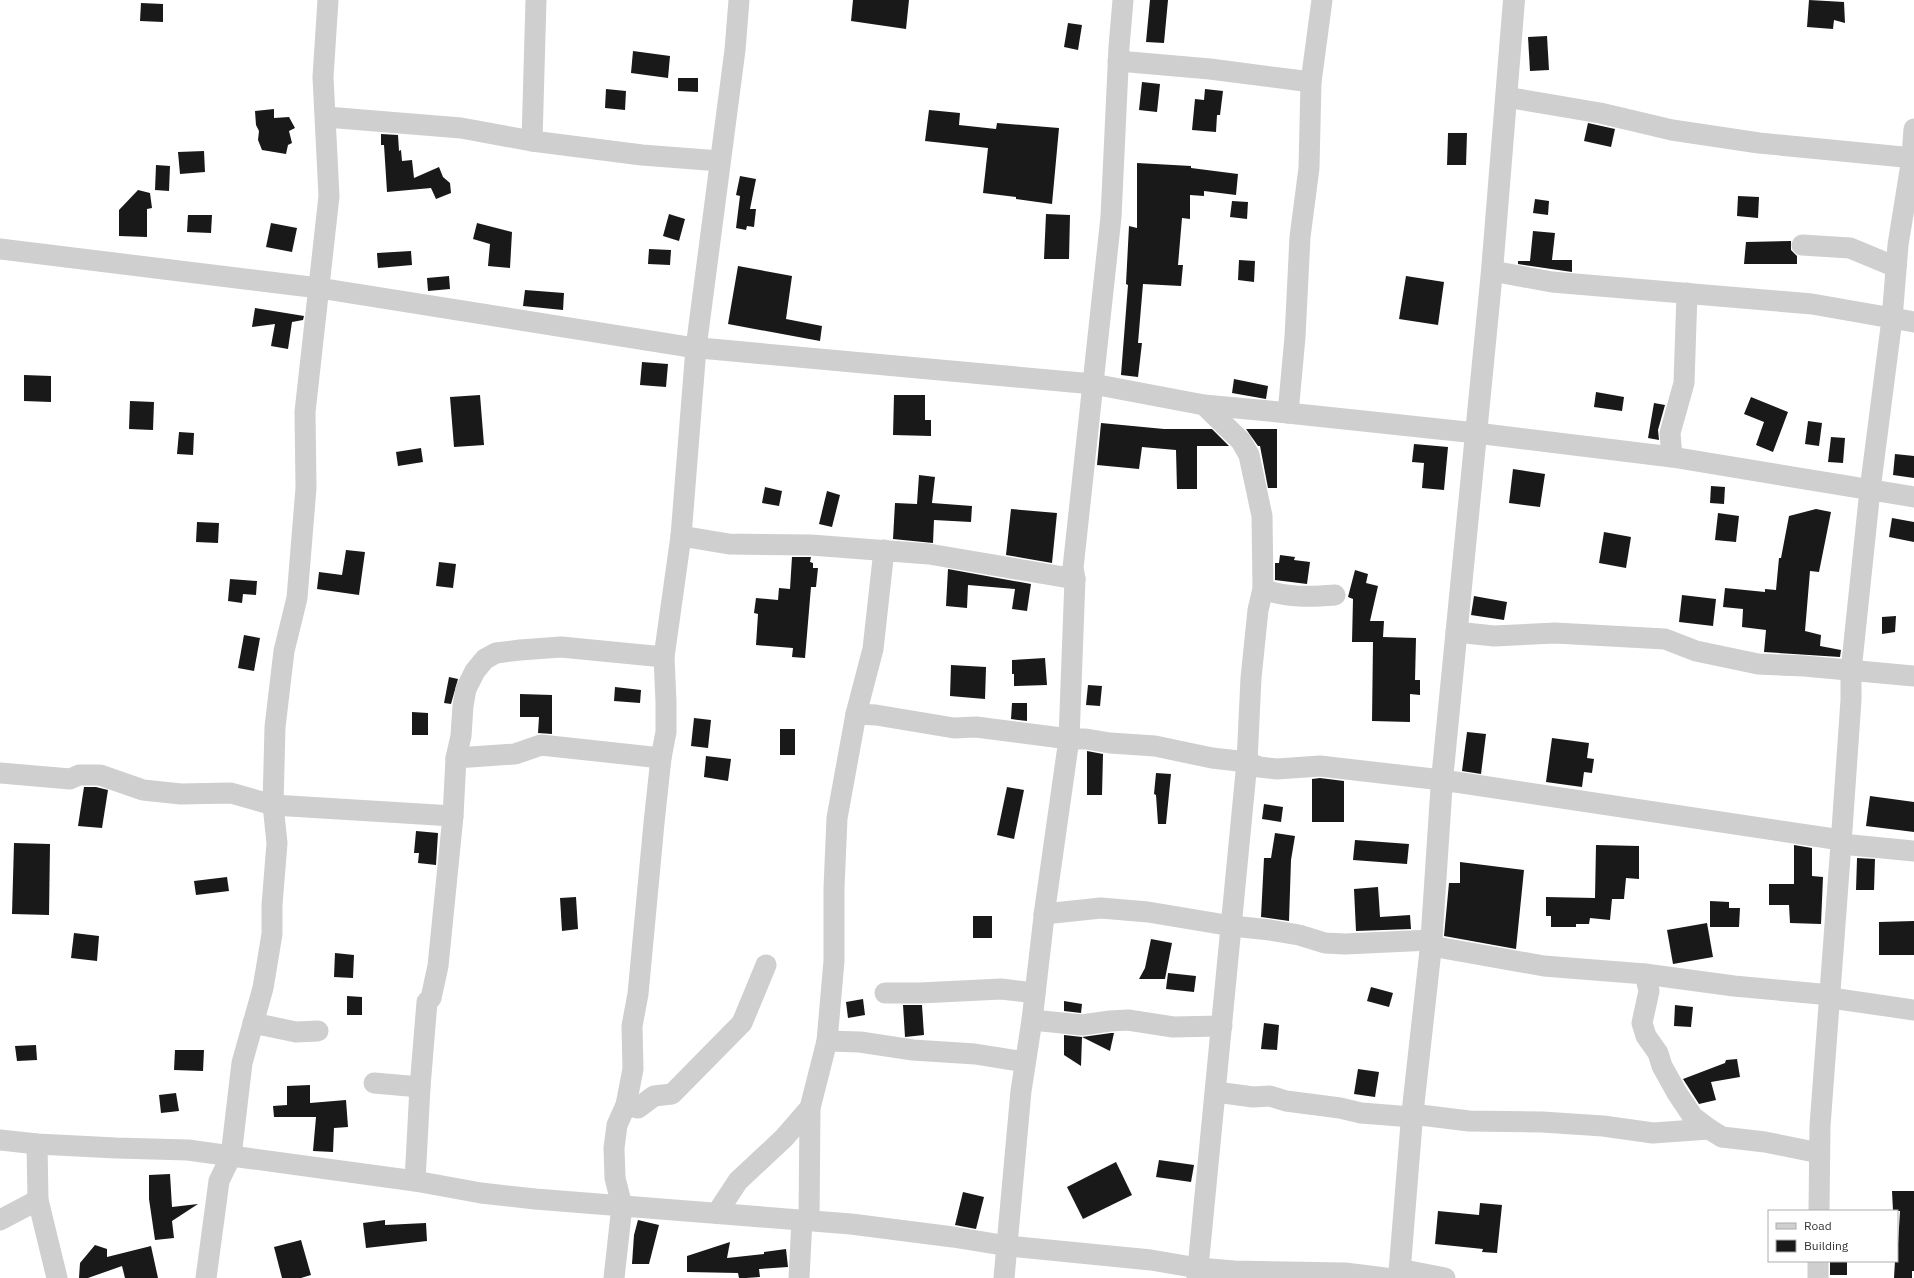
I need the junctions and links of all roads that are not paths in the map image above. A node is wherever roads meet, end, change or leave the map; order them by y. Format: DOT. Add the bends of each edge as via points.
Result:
graph roads {
  1 [pos="328,0"];
  2 [pos="536,0"];
  3 [pos="739,0"];
  4 [pos="1123,0"];
  5 [pos="1322,0"];
  6 [pos="1514,0"];
  7 [pos="1118,61"];
  8 [pos="1311,82"];
  9 [pos="1506,97"];
  10 [pos="326,118"];
  11 [pos="1914,129"];
  12 [pos="532,141"];
  13 [pos="1913,158"];
  14 [pos="720,162"];
  15 [pos="1907,239"];
  16 [pos="1802,245"];
  17 [pos="0,249"];
  18 [pos="1896,267"];
  19 [pos="1492,271"];
  20 [pos="319,288"];
  21 [pos="1687,293"];
  22 [pos="1892,319"];
  23 [pos="1914,322"];
  24 [pos="696,348"];
  25 [pos="1093,384"];
  26 [pos="1204,406"];
  27 [pos="1288,413"];
  28 [pos="1476,433"];
  29 [pos="1672,457"];
  30 [pos="1870,490"];
  31 [pos="1914,497"];
  32 [pos="681,536"];
  33 [pos="884,550"];
  34 [pos="1076,580"];
  35 [pos="1263,589"];
  36 [pos="1335,595"];
  37 [pos="1456,632"];
  38 [pos="664,657"];
  39 [pos="1851,671"];
  40 [pos="1914,676"];
  41 [pos="856,714"];
  42 [pos="1069,739"];
  43 [pos="456,758"];
  44 [pos="661,758"];
  45 [pos="1247,762"];
  46 [pos="0,773"];
  47 [pos="1442,780"];
  48 [pos="273,805"];
  49 [pos="453,816"];
  50 [pos="1841,842"];
  51 [pos="1914,851"];
  52 [pos="1044,914"];
  53 [pos="1232,926"];
  54 [pos="1431,943"];
  55 [pos="766,964"];
  56 [pos="1645,974"];
  57 [pos="885,993"];
  58 [pos="1035,993"];
  59 [pos="1831,996"];
  60 [pos="1914,1010"];
  61 [pos="1032,1020"];
  62 [pos="253,1023"];
  63 [pos="1222,1026"];
  64 [pos="318,1032"];
  65 [pos="827,1041"];
  66 [pos="1025,1062"];
  67 [pos="374,1083"];
  68 [pos="420,1088"];
  69 [pos="1216,1092"];
  70 [pos="626,1105"];
  71 [pos="810,1108"];
  72 [pos="1412,1115"];
  73 [pos="1709,1130"];
  74 [pos="0,1140"];
  75 [pos="37,1144"];
  76 [pos="1820,1153"];
  77 [pos="231,1156"];
  78 [pos="415,1181"];
  79 [pos="38,1200"];
  80 [pos="622,1206"];
  81 [pos="1819,1210"];
  82 [pos="717,1214"];
  83 [pos="0,1220"];
  84 [pos="806,1221"];
  85 [pos="1008,1246"];
  86 [pos="1818,1262"];
  87 [pos="1198,1273"];
  88 [pos="1394,1275"];
  89 [pos="57,1278"];
  90 [pos="206,1278"];
  91 [pos="614,1278"];
  92 [pos="799,1278"];
  93 [pos="1004,1278"];
  94 [pos="1445,1278"];
  95 [pos="1818,1278"];
  1 -- 10 [label="street" via="323,77"];
  2 -- 12 [label="street"];
  3 -- 14 [label="street"];
  4 -- 7 [label="street"];
  5 -- 8 [label="street"];
  6 -- 9 [label="street"];
  7 -- 8 [label="street"];
  7 -- 25 [label="street" via="1111,217"];
  8 -- 27 [label="street" via="1309,168 1300,237"];
  9 -- 13 [label="street" via="1574,108 1679,131 1759,143"];
  9 -- 19 [label="street"];
  10 -- 12 [label="street" via="461,128"];
  10 -- 20 [label="street" via="329,196"];
  11 -- 13 [label="street"];
  12 -- 14 [label="street"];
  13 -- 15 [label="street"];
  14 -- 24 [label="street"];
  15 -- 18 [label="street"];
  16 -- 18 [label="street" via="1850,248"];
  17 -- 20 [label="street"];
  18 -- 22 [label="street"];
  19 -- 21 [label="street" via="1552,282"];
  19 -- 28 [label="street"];
  20 -- 24 [label="street"];
  20 -- 48 [label="street" via="305,412 306,488 303,531 297,598 284,651 275,727"];
  21 -- 22 [label="street" via="1812,304"];
  21 -- 29 [label="street" via="1684,383 1670,434"];
  22 -- 23 [label="street"];
  22 -- 30 [label="street"];
  24 -- 25 [label="street"];
  24 -- 32 [label="street"];
  25 -- 26 [label="street"];
  25 -- 34 [label="street" via="1073,568"];
  26 -- 27 [label="street"];
  26 -- 35 [label="street" via="1241,441 1248,455 1262,516"];
  27 -- 28 [label="street"];
  28 -- 29 [label="street"];
  28 -- 37 [label="street"];
  29 -- 30 [label="street"];
  30 -- 31 [label="street"];
  30 -- 39 [label="street"];
  32 -- 33 [label="street" via="729,544 811,545"];
  32 -- 38 [label="street"];
  33 -- 34 [label="street" via="929,554"];
  33 -- 41 [label="street" via="872,649"];
  34 -- 42 [label="street"];
  35 -- 36 [label="street" via="1294,596"];
  35 -- 45 [label="street" via="1258,610 1251,678"];
  37 -- 39 [label="street" via="1494,636 1556,633 1665,639 1696,651 1758,664"];
  37 -- 47 [label="street"];
  38 -- 43 [label="street" via="561,648 496,653 485,659 475,671 466,689"];
  38 -- 44 [label="street" via="666,732"];
  39 -- 40 [label="street"];
  39 -- 50 [label="street"];
  41 -- 42 [label="street" via="954,728 976,727"];
  41 -- 65 [label="street" via="837,818 834,857 834,961"];
  42 -- 45 [label="street" via="1086,738 1110,743 1155,746 1212,758"];
  42 -- 52 [label="street"];
  43 -- 44 [label="street" via="515,754 541,745"];
  43 -- 49 [label="street"];
  44 -- 70 [label="street" via="638,994 632,1026 633,1069"];
  45 -- 47 [label="street" via="1277,769 1320,766"];
  45 -- 53 [label="street"];
  46 -- 48 [label="street" via="70,779 79,775 100,775 142,790 181,794 231,793"];
  47 -- 50 [label="street"];
  47 -- 54 [label="street"];
  48 -- 49 [label="street"];
  48 -- 62 [label="street" via="277,842 272,934 263,988"];
  49 -- 68 [label="street" via="438,966 431,998 427,1002"];
  50 -- 51 [label="street"];
  50 -- 59 [label="street"];
  52 -- 53 [label="street" via="1101,908 1148,912"];
  52 -- 58 [label="street"];
  53 -- 54 [label="street" via="1300,935 1332,943"];
  53 -- 63 [label="street"];
  54 -- 56 [label="street" via="1544,966"];
  54 -- 72 [label="street"];
  55 -- 70 [label="street" via="742,1023 672,1094 654,1096 638,1108"];
  56 -- 59 [label="street"];
  56 -- 73 [label="street" via="1649,991 1642,1023 1646,1036 1693,1117"];
  57 -- 58 [label="street" via="1001,989"];
  58 -- 61 [label="street"];
  59 -- 60 [label="street"];
  59 -- 76 [label="street"];
  61 -- 63 [label="street" via="1082,1025 1128,1020 1173,1027"];
  61 -- 66 [label="street"];
  62 -- 64 [label="street" via="296,1032"];
  62 -- 77 [label="street" via="242,1063"];
  63 -- 69 [label="street"];
  65 -- 66 [label="street" via="975,1054"];
  65 -- 71 [label="street"];
  66 -- 85 [label="street" via="1016,1135"];
  67 -- 68 [label="street"];
  68 -- 78 [label="street"];
  69 -- 72 [label="street" via="1270,1096 1360,1113"];
  69 -- 87 [label="street"];
  70 -- 80 [label="street" via="617,1125 614,1148 615,1178"];
  71 -- 82 [label="street" via="784,1138 738,1181"];
  71 -- 84 [label="street"];
  72 -- 73 [label="street" via="1469,1121 1604,1126 1653,1133"];
  72 -- 88 [label="street"];
  73 -- 76 [label="street" via="1722,1137"];
  74 -- 75 [label="street"];
  75 -- 77 [label="street" via="188,1150"];
  75 -- 79 [label="street"];
  76 -- 81 [label="street"];
  77 -- 78 [label="street"];
  77 -- 90 [label="street" via="219,1181"];
  78 -- 80 [label="street" via="481,1193"];
  79 -- 83 [label="street"];
  79 -- 89 [label="street"];
  80 -- 82 [label="street"];
  80 -- 91 [label="street"];
  82 -- 84 [label="street"];
  84 -- 85 [label="street" via="867,1226"];
  84 -- 92 [label="street"];
  85 -- 87 [label="street" via="1151,1260"];
  85 -- 93 [label="street"];
  86 -- 95 [label="street"];
  87 -- 88 [label="street" via="1234,1271"];
  88 -- 94 [label="street"];
}
